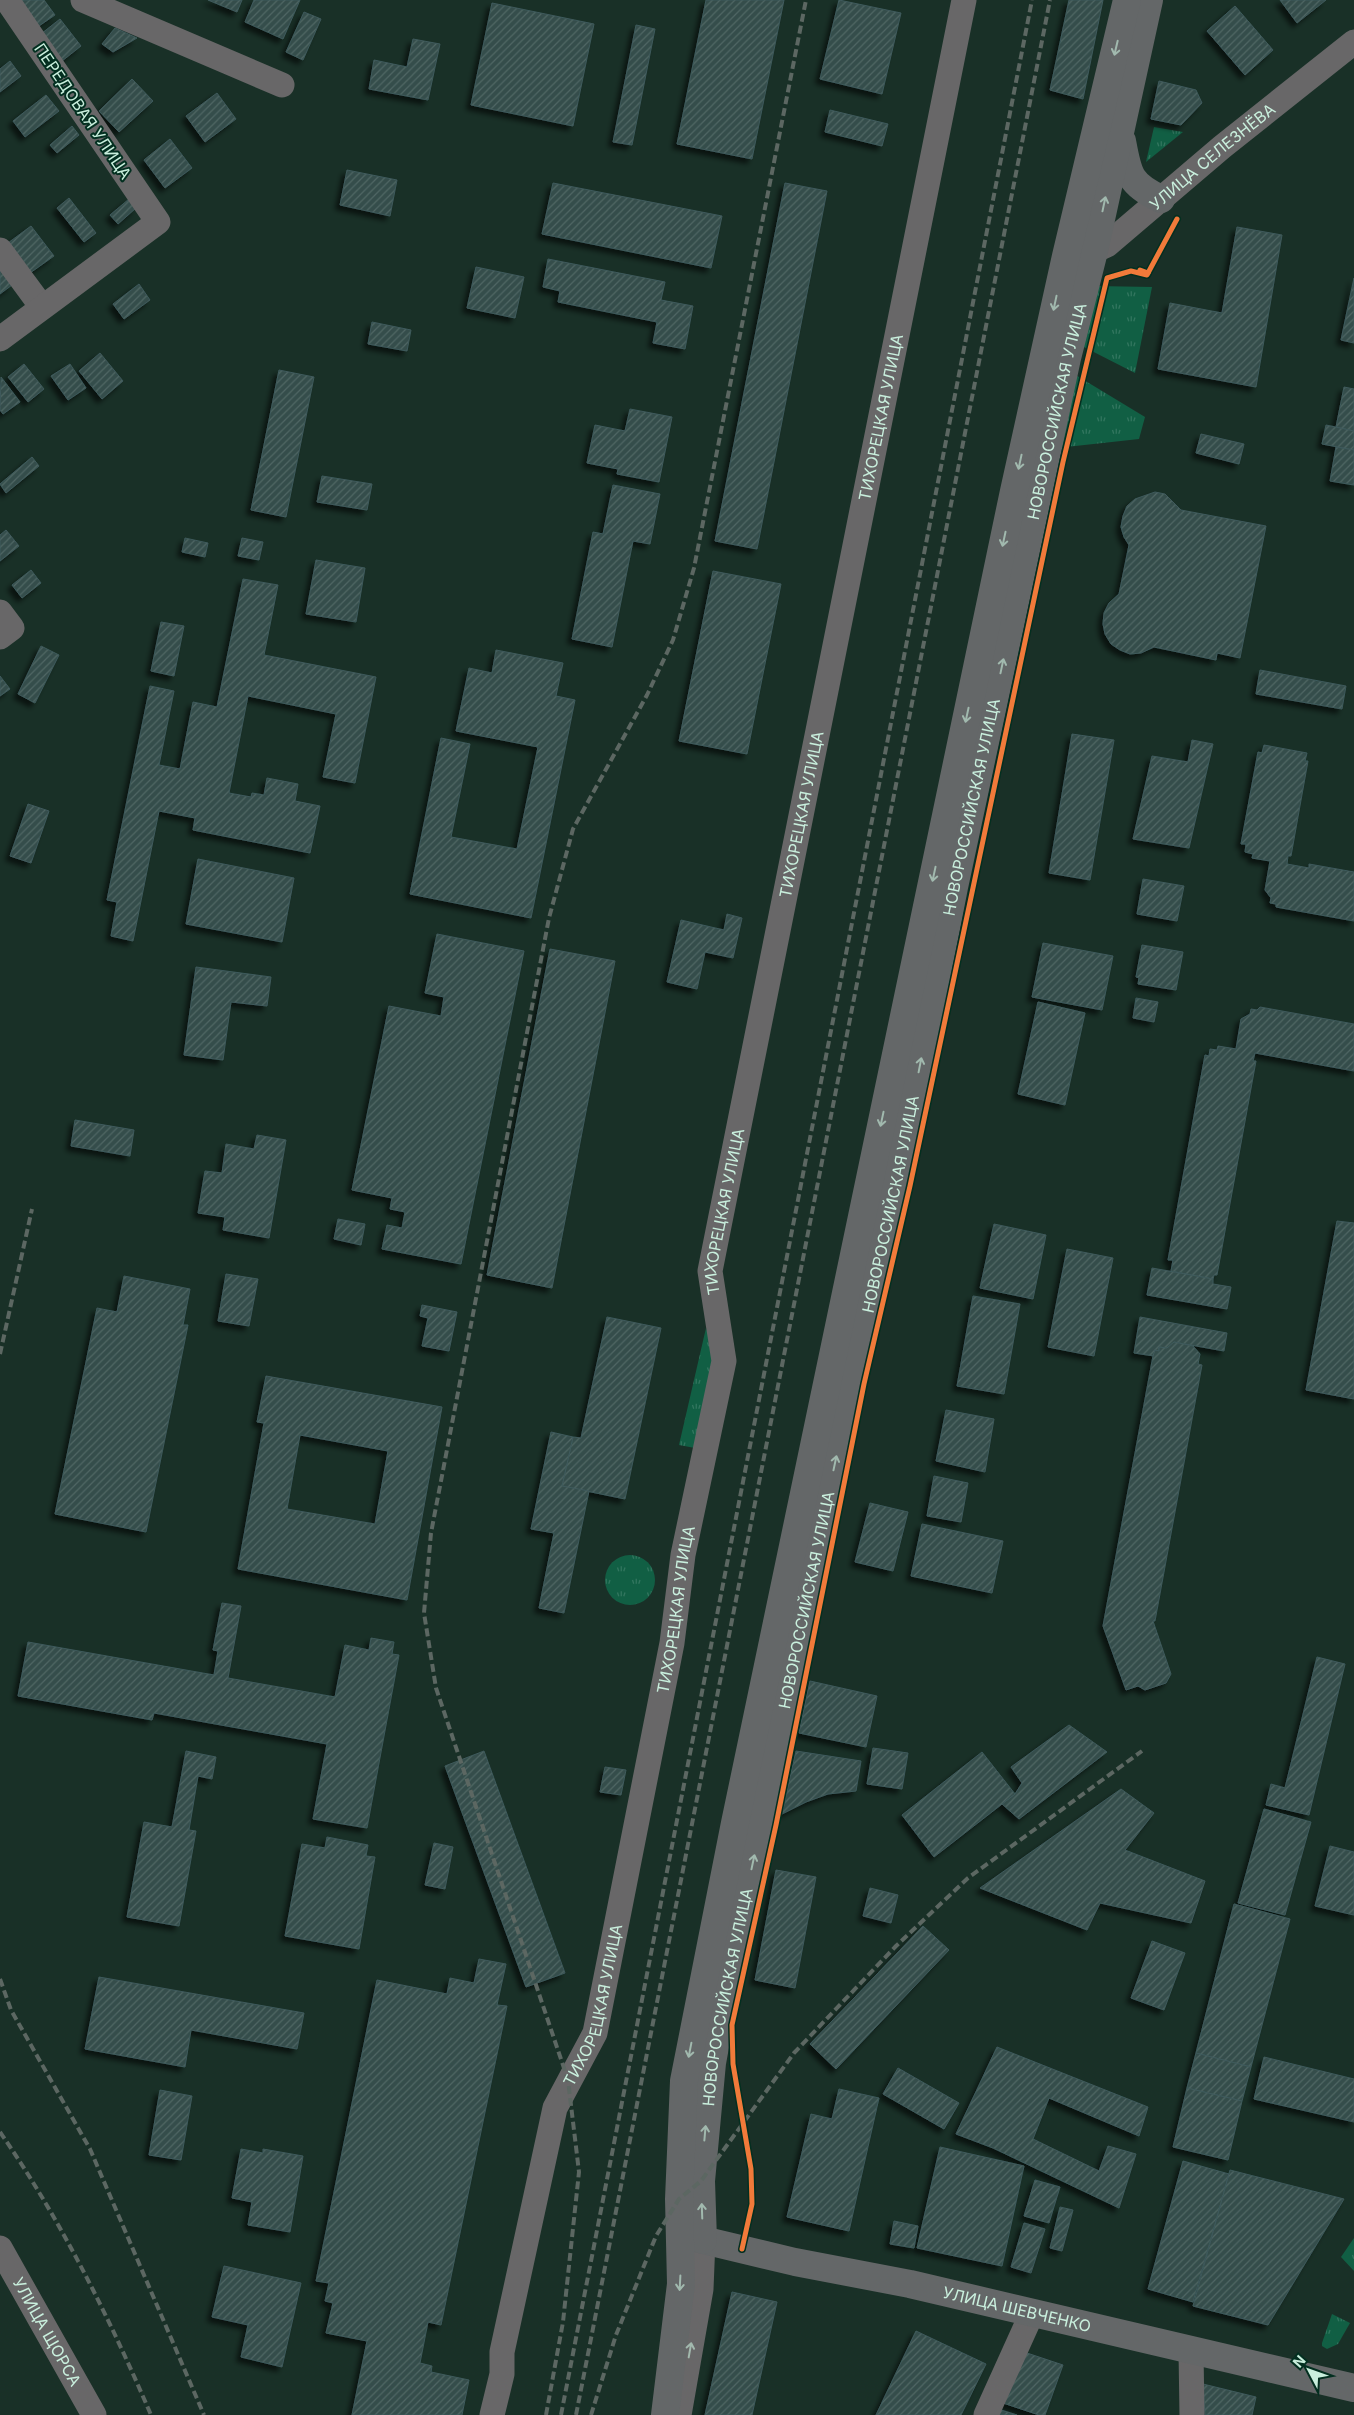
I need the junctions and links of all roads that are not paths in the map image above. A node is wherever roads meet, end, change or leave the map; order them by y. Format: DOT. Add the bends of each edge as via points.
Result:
graph roads {
  1 [pos="7,0"];
  2 [pos="83,0"];
  3 [pos="964,0"];
  4 [pos="1127,0"];
  5 [pos="1149,0"];
  6 [pos="1354,42"];
  7 [pos="282,84"];
  8 [pos="1120,132"];
  9 [pos="1161,199"];
  10 [pos="0,250"];
  11 [pos="1094,252"];
  12 [pos="1066,256"];
  13 [pos="42,307"];
  14 [pos="0,338"];
  15 [pos="691,2237"];
  16 [pos="0,2248"];
  17 [pos="1032,2313"];
  18 [pos="1191,2351"];
  19 [pos="1354,2388"];
  20 [pos="94,2415"];
  21 [pos="492,2415"];
  22 [pos="665,2415"];
  23 [pos="679,2415"];
  24 [pos="986,2415"];
  25 [pos="1192,2415"];
  1 -- 13 [label="street, ПЕРЕДОВАЯ УЛИЦА" via="158,222"];
  2 -- 7 [label="street"];
  3 -- 21 [label="street, ТИХОРЕЦКАЯ УЛИЦА" via="710,1270 724,1361 683,1554 672,1643 595,2033 555,2108 502,2352 502,2374"];
  4 -- 12 [label="main road, НОВОРОССИЙСКАЯ УЛИЦА, one-way"];
  5 -- 8 [label="main road, НОВОРОССИЙСКАЯ УЛИЦА"];
  6 -- 9 [label="street, УЛИЦА СЕЛЕЗНЁВА"];
  8 -- 9 [label="main road" via="1129,175 1143,191"];
  11 -- 8 [label="main road, НОВОРОССИЙСКАЯ УЛИЦА, one-way"];
  9 -- 11 [label="street, УЛИЦА СЕЛЕЗНЁВА" via="1107,245"];
  10 -- 13 [label="street"];
  11 -- 12 [label="street, УЛИЦА СЕЛЕЗНЁВА"];
  15 -- 11 [label="main road, НОВОРОССИЙСКАЯ УЛИЦА, one-way" via="721,2013 896,1182 954,887 1067,358"];
  12 -- 15 [label="main road, НОВОРОССИЙСКАЯ УЛИЦА, one-way" via="893,1066 686,2071 680,2144"];
  13 -- 14 [label="street"];
  15 -- 17 [label="main road, УЛИЦА ШЕВЧЕНКО"];
  15 -- 22 [label="main road, НОВОРОССИЙСКАЯ УЛИЦА, one-way" via="681,2284"];
  23 -- 15 [label="street, НОВОРОССИЙСКАЯ УЛИЦА, one-way" via="701,2289"];
  16 -- 20 [label="street, УЛИЦА ЩОРСА"];
  17 -- 18 [label="main road, УЛИЦА ШЕВЧЕНКО"];
  17 -- 24 [label="street"];
  18 -- 19 [label="main road, УЛИЦА ШЕВЧЕНКО"];
  18 -- 25 [label="street"];
}
